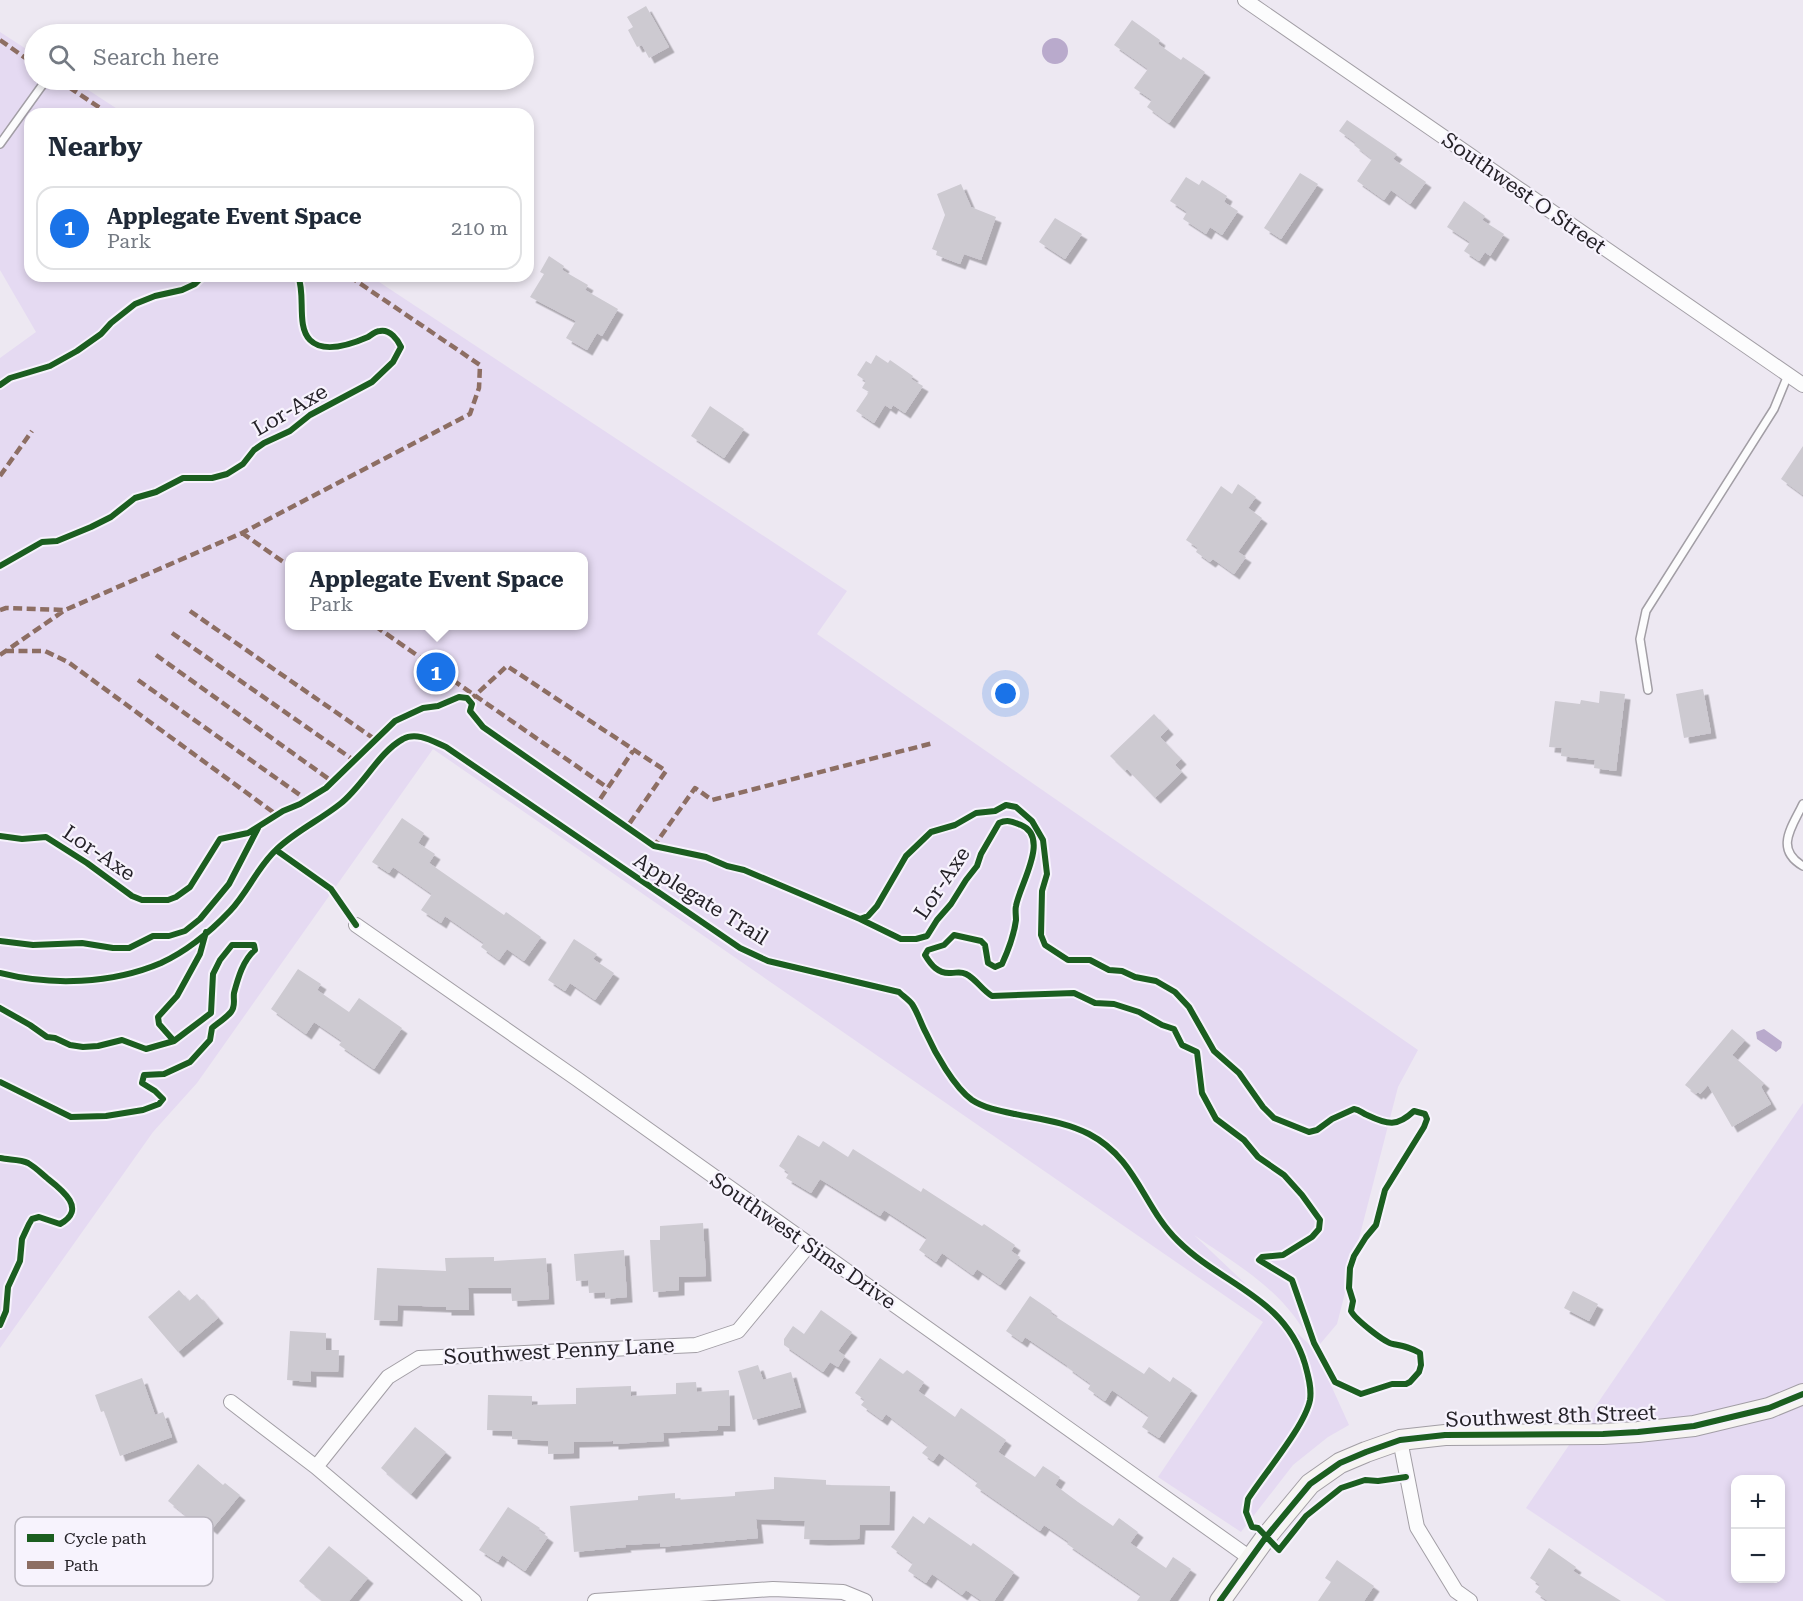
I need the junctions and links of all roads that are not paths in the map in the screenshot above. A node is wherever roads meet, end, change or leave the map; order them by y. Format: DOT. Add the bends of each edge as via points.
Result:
graph roads {
  1 [pos="1250,2"];
  2 [pos="39,90"];
  3 [pos="26,108"];
  4 [pos="24,111"];
  5 [pos="0,144"];
  6 [pos="1788,375"];
  7 [pos="1803,385"];
  8 [pos="1648,690"];
  9 [pos="1803,804"];
  10 [pos="1803,866"];
  11 [pos="356,925"];
  12 [pos="808,1245"];
  13 [pos="1803,1394"];
  14 [pos="231,1402"];
  15 [pos="1400,1440"];
  16 [pos="316,1467"];
  17 [pos="1250,1558"];
  18 [pos="474,1601"];
  19 [pos="595,1601"];
  20 [pos="865,1601"];
  21 [pos="1220,1601"];
  22 [pos="1470,1601"];
  1 -- 6 [label="street, Southwest O Street"];
  2 -- 3 [label="lane"];
  4 -- 5 [label="lane"];
  6 -- 7 [label="street, Southwest O Street"];
  6 -- 8 [label="lane" via="1774,409 1646,611 1640,639"];
  9 -- 10 [label="lane" via="1786,840 1786,849"];
  11 -- 12 [label="street, Southwest Sims Drive"];
  12 -- 16 [label="street, Southwest Penny Lane" via="738,1331 696,1345 419,1358 388,1377"];
  12 -- 17 [label="street, Southwest Sims Drive"];
  13 -- 15 [label="street, Southwest 8th Street" via="1769,1408 1694,1425 1638,1432 1445,1435"];
  14 -- 16 [label="street"];
  15 -- 17 [label="street, Southwest 8th Street" via="1340,1463 1310,1484"];
  15 -- 22 [label="street" via="1417,1527 1456,1591"];
  16 -- 18 [label="street"];
  17 -- 21 [label="street, Southwest 8th Street"];
  19 -- 20 [label="street" via="773,1589 843,1592"];
}
